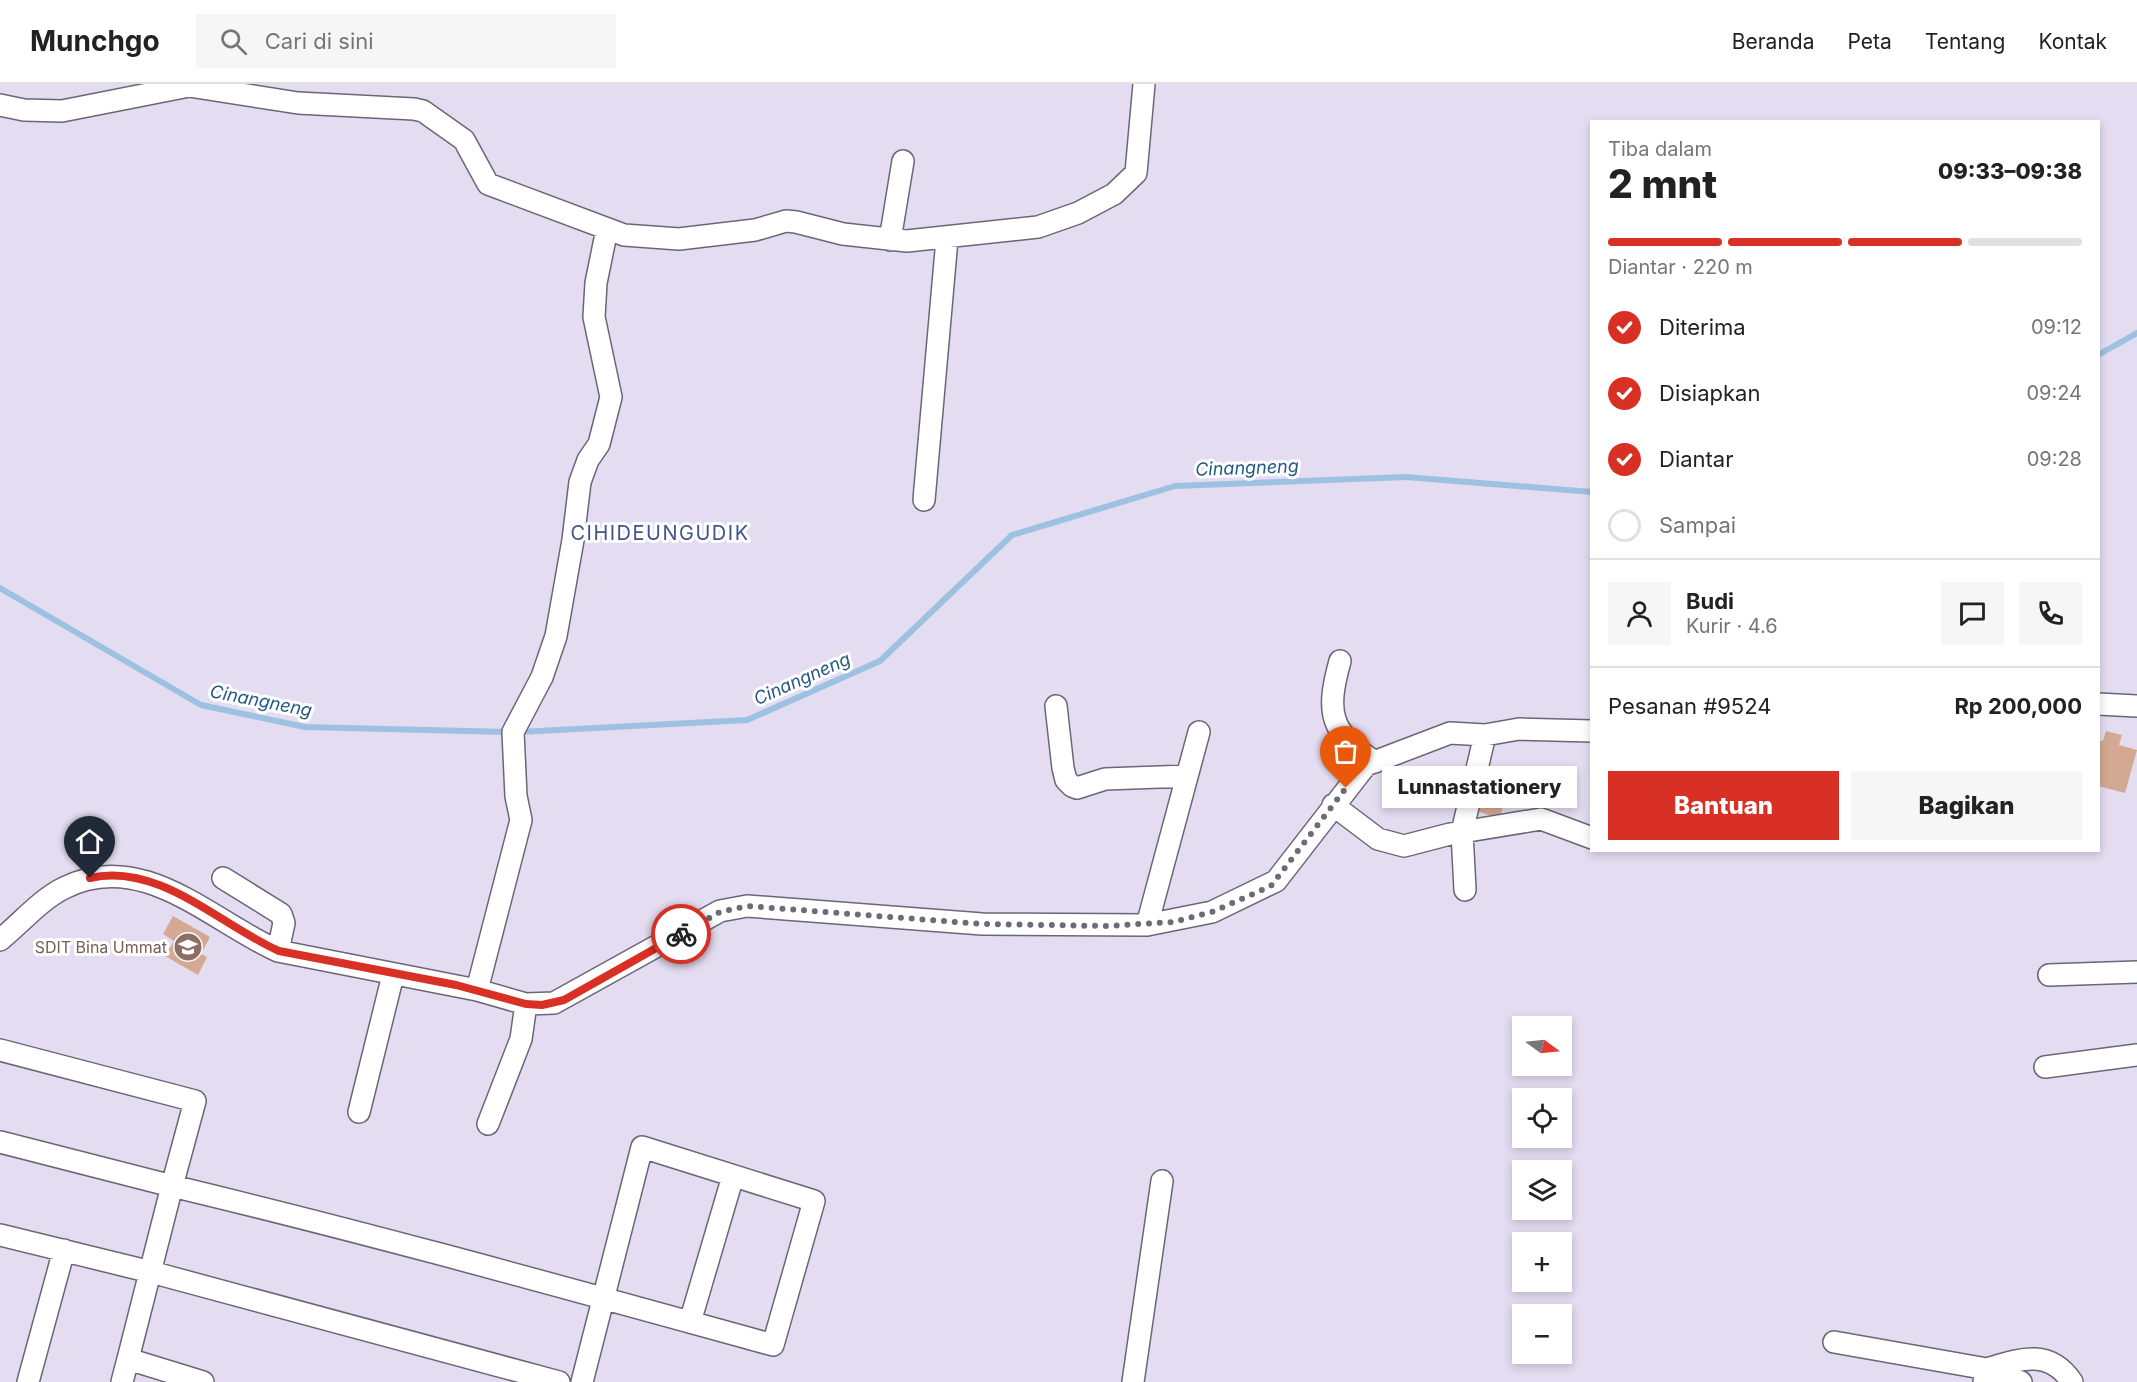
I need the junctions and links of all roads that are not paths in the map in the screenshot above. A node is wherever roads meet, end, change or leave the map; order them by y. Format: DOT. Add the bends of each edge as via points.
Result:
graph roads {
  1 [pos="1144,84"];
  2 [pos="0,105"];
  3 [pos="903,161"];
  4 [pos="607,229"];
  5 [pos="947,239"];
  6 [pos="890,240"];
  7 [pos="924,500"];
  8 [pos="1340,661"];
  9 [pos="2100,704"];
  10 [pos="1056,706"];
  11 [pos="2137,706"];
  12 [pos="1590,731"];
  13 [pos="1199,732"];
  14 [pos="1485,735"];
  15 [pos="1375,762"];
  16 [pos="1187,776"];
  17 [pos="1333,805"];
  18 [pos="1462,832"];
  19 [pos="1590,837"];
  20 [pos="223,878"];
  21 [pos="1465,890"];
  22 [pos="1147,925"];
  23 [pos="0,940"];
  24 [pos="279,951"];
  25 [pos="2137,972"];
  26 [pos="393,975"];
  27 [pos="2049,975"];
  28 [pos="477,990"];
  29 [pos="526,1004"];
  30 [pos="0,1050"];
  31 [pos="2137,1055"];
  32 [pos="2045,1066"];
  33 [pos="359,1112"];
  34 [pos="488,1124"];
  35 [pos="0,1143"];
  36 [pos="733,1176"];
  37 [pos="1162,1181"];
  38 [pos="172,1186"];
  39 [pos="0,1235"];
  40 [pos="64,1250"];
  41 [pos="151,1272"];
  42 [pos="603,1298"];
  43 [pos="690,1322"];
  44 [pos="1834,1341"];
  45 [pos="128,1359"];
  46 [pos="1985,1376"];
  47 [pos="27,1382"];
  48 [pos="122,1382"];
  49 [pos="203,1382"];
  50 [pos="559,1382"];
  51 [pos="582,1382"];
  52 [pos="1133,1382"];
  53 [pos="2021,1382"];
  54 [pos="2072,1382"];
  1 -- 5 [label="street" via="1139,163 1136,173 1123,187 1078,213 1038,227"];
  2 -- 4 [label="street" via="62,111 189,86 298,103 418,109 464,140 488,184"];
  3 -- 6 [label="street"];
  4 -- 6 [label="street" via="624,235 679,239 755,230 786,221"];
  4 -- 28 [label="street" via="594,317 611,397 599,444 580,482 556,636 542,677 513,732 521,819"];
  5 -- 6 [label="street"];
  5 -- 7 [label="street"];
  8 -- 15 [label="street" via="1332,692 1338,727 1354,748"];
  9 -- 11 [label="street"];
  10 -- 16 [label="street" via="1063,768 1072,786 1105,779"];
  12 -- 14 [label="street" via="1519,729"];
  13 -- 16 [label="street"];
  14 -- 15 [label="street" via="1450,734"];
  14 -- 18 [label="street"];
  15 -- 17 [label="street" via="1359,771"];
  16 -- 22 [label="street"];
  17 -- 18 [label="street" via="1365,831 1391,844 1404,846"];
  17 -- 22 [label="street" via="1271,886 1212,912"];
  18 -- 19 [label="street" via="1540,819"];
  18 -- 21 [label="street"];
  20 -- 24 [label="street" via="281,914 284,923"];
  22 -- 29 [label="street" via="982,924 747,906 720,912 560,1002"];
  23 -- 24 [label="street" via="63,889 110,875 138,878 183,897"];
  24 -- 26 [label="street"];
  25 -- 27 [label="street"];
  26 -- 28 [label="street"];
  26 -- 33 [label="street"];
  28 -- 29 [label="street"];
  29 -- 34 [label="street" via="521,1039"];
  30 -- 38 [label="street" via="195,1101"];
  31 -- 32 [label="street"];
  35 -- 38 [label="street"];
  36 -- 42 [label="street" via="642,1147"];
  36 -- 43 [label="street"];
  36 -- 43 [label="street" via="814,1201 773,1345"];
  37 -- 52 [label="street"];
  38 -- 41 [label="street"];
  38 -- 42 [label="street"];
  39 -- 40 [label="street"];
  40 -- 41 [label="street"];
  40 -- 47 [label="street"];
  41 -- 45 [label="street"];
  41 -- 50 [label="street"];
  42 -- 43 [label="street"];
  42 -- 51 [label="street"];
  44 -- 46 [label="street"];
  45 -- 48 [label="street"];
  45 -- 49 [label="street"];
  46 -- 53 [label="street"];
  46 -- 54 [label="street" via="2023,1358 2062,1368"];
}
